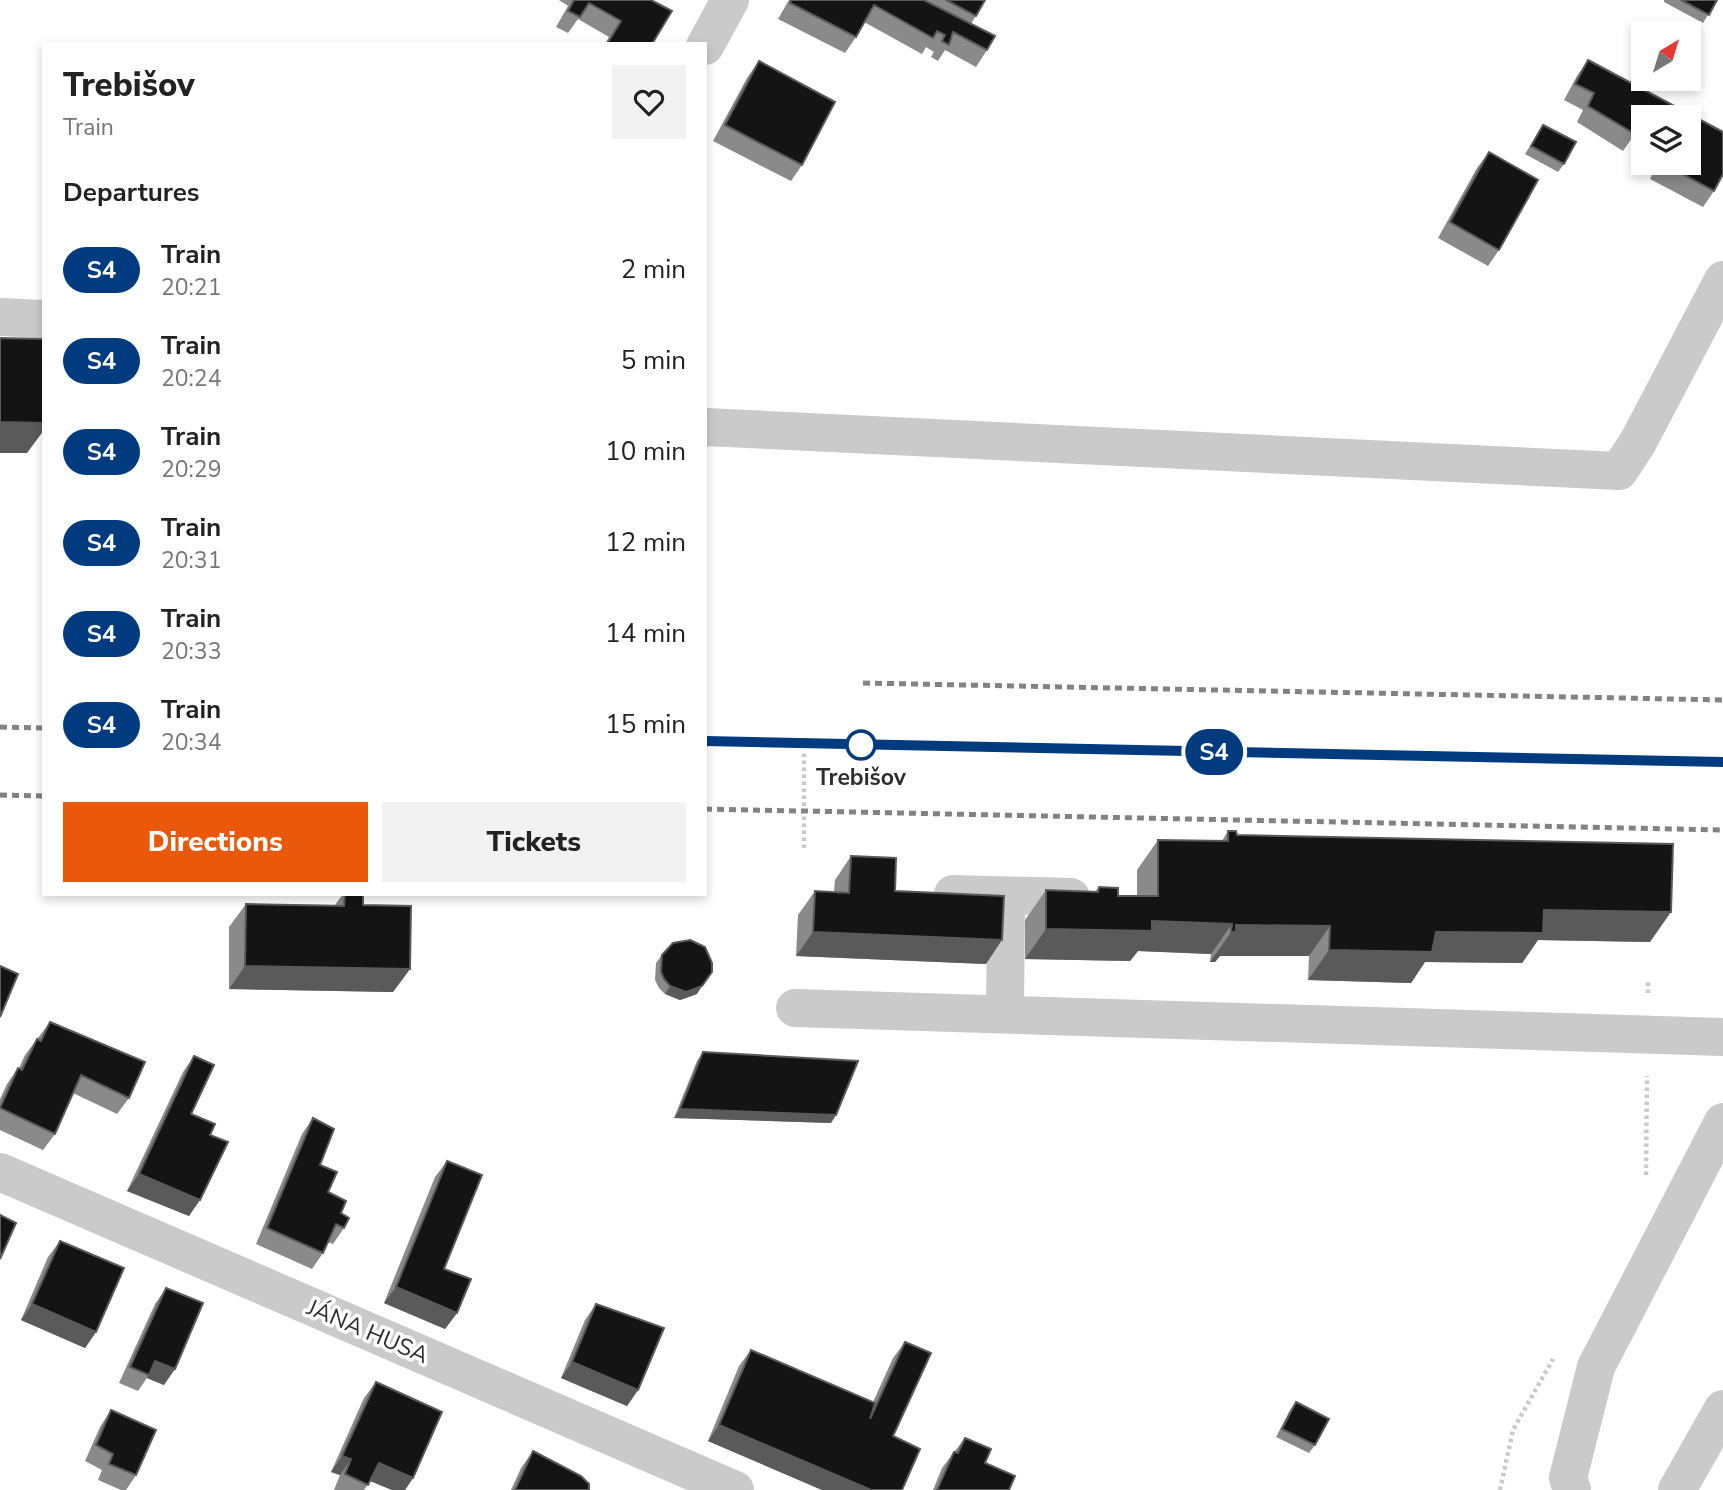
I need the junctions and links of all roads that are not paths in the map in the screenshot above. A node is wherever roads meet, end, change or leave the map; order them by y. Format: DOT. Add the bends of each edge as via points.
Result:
graph roads {
  1 [pos="730,0"];
  2 [pos="707,42"];
  3 [pos="1723,281"];
  4 [pos="0,317"];
  5 [pos="42,319"];
  6 [pos="707,427"];
  7 [pos="918,892"];
  8 [pos="1006,897"];
  9 [pos="1072,897"];
  10 [pos="795,1008"];
  11 [pos="1005,1014"];
  12 [pos="1723,1037"];
  13 [pos="1723,1122"];
  14 [pos="0,1172"];
  15 [pos="1723,1409"];
  16 [pos="735,1490"];
  17 [pos="1572,1490"];
  18 [pos="1677,1490"];
  1 -- 2 [label="street"];
  3 -- 6 [label="street" via="1619,471"];
  4 -- 5 [label="street"];
  7 -- 8 [label="street"];
  8 -- 9 [label="street"];
  8 -- 11 [label="street"];
  10 -- 11 [label="street"];
  11 -- 12 [label="street"];
  13 -- 17 [label="street" via="1596,1367 1568,1478"];
  14 -- 16 [label="street, JÁNA HUSA"];
  15 -- 18 [label="street"];
}
